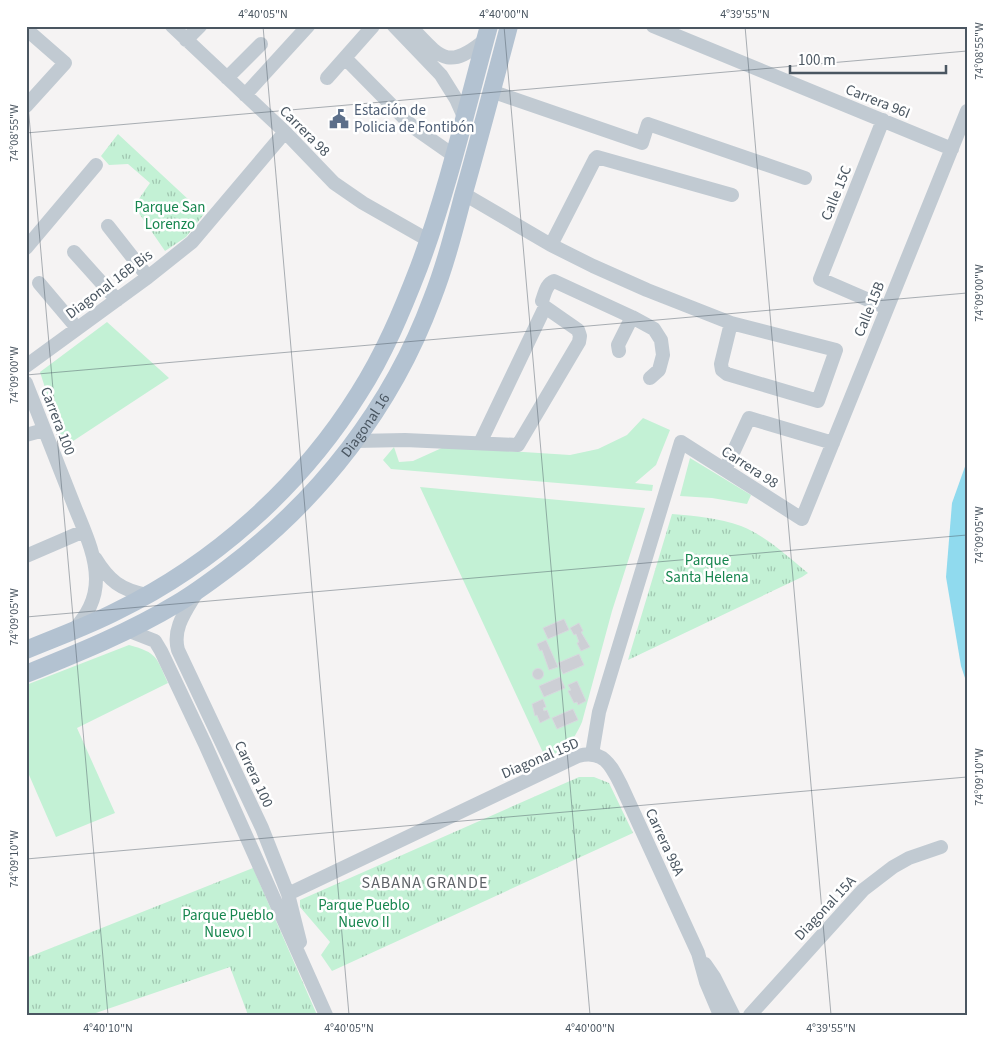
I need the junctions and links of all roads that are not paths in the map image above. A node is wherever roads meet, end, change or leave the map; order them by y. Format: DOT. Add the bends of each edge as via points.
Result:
graph roads {
  1 [pos="172,26"];
  2 [pos="200,26"];
  3 [pos="308,26"];
  4 [pos="373,26"];
  5 [pos="394,26"];
  6 [pos="410,26"];
  7 [pos="509,26"];
  8 [pos="653,26"];
  9 [pos="26,29"];
  10 [pos="488,33"];
  11 [pos="186,40"];
  12 [pos="261,44"];
  13 [pos="345,58"];
  14 [pos="227,78"];
  15 [pos="327,78"];
  16 [pos="491,91"];
  17 [pos="245,95"];
  18 [pos="26,106"];
  19 [pos="967,111"];
  20 [pos="464,117"];
  21 [pos="883,120"];
  22 [pos="285,132"];
  23 [pos="952,148"];
  24 [pos="453,155"];
  25 [pos="96,165"];
  26 [pos="805,178"];
  27 [pos="464,194"];
  28 [pos="732,195"];
  29 [pos="108,226"];
  30 [pos="428,240"];
  31 [pos="551,245"];
  32 [pos="26,248"];
  33 [pos="74,252"];
  34 [pos="148,277"];
  35 [pos="39,283"];
  36 [pos="116,300"];
  37 [pos="542,301"];
  38 [pos="887,308"];
  39 [pos="632,317"];
  40 [pos="731,323"];
  41 [pos="77,328"];
  42 [pos="619,352"];
  43 [pos="26,366"];
  44 [pos="650,378"];
  45 [pos="26,383"];
  46 [pos="44,430"];
  47 [pos="26,435"];
  48 [pos="355,441"];
  49 [pos="681,442"];
  50 [pos="480,443"];
  51 [pos="833,443"];
  52 [pos="725,470"];
  53 [pos="802,519"];
  54 [pos="84,531"];
  55 [pos="92,554"];
  56 [pos="26,556"];
  57 [pos="197,592"];
  58 [pos="147,595"];
  59 [pos="126,630"];
  60 [pos="73,631"];
  61 [pos="26,650"];
  62 [pos="26,674"];
  63 [pos="219,737"];
  64 [pos="205,744"];
  65 [pos="592,754"];
  66 [pos="941,847"];
  67 [pos="288,894"];
  68 [pos="698,953"];
  69 [pos="309,977"];
  70 [pos="326,1015"];
  71 [pos="720,1015"];
  72 [pos="733,1015"];
  73 [pos="750,1015"];
  1 -- 11 [label="street, Carrera 98"];
  2 -- 11 [label="street"];
  3 -- 17 [label="street"];
  4 -- 13 [label="street"];
  5 -- 20 [label="street" via="441,75"];
  6 -- 10 [label="street" via="434,51 444,56 467,54"];
  7 -- 16 [label="main road, Diagonal 16"];
  8 -- 21 [label="street, Carrera 96I"];
  9 -- 18 [label="street" via="65,63"];
  10 -- 20 [label="main road, Diagonal 16"];
  11 -- 14 [label="street, Carrera 98"];
  12 -- 14 [label="street"];
  13 -- 15 [label="street"];
  13 -- 24 [label="street" via="413,127"];
  14 -- 17 [label="street, Carrera 98"];
  16 -- 26 [label="street" via="642,143 648,124"];
  16 -- 27 [label="main road, Diagonal 16"];
  17 -- 22 [label="street, Carrera 98"];
  19 -- 23 [label="street, Calle 15B"];
  20 -- 24 [label="main road, Diagonal 16"];
  21 -- 23 [label="street, Carrera 96I"];
  21 -- 38 [label="street, Calle 15C" via="820,279"];
  22 -- 30 [label="street, Carrera 98" via="340,187"];
  22 -- 34 [label="street, Diagonal 16B Bis" via="192,242"];
  23 -- 38 [label="street, Calle 15B"];
  24 -- 30 [label="main road, Diagonal 16"];
  25 -- 32 [label="street"];
  27 -- 31 [label="street"];
  27 -- 48 [label="main road, Diagonal 16" via="442,270 416,339 396,379"];
  28 -- 31 [label="street" via="597,157"];
  29 -- 34 [label="street"];
  30 -- 58 [label="main road, Diagonal 16" via="397,321 372,370 314,456 248,522 194,566"];
  31 -- 40 [label="street" via="602,270"];
  33 -- 36 [label="street"];
  34 -- 36 [label="street, Diagonal 16B Bis"];
  35 -- 41 [label="street"];
  36 -- 41 [label="street, Diagonal 16B Bis"];
  37 -- 39 [label="street" via="547,286 554,281"];
  38 -- 51 [label="street, Calle 15B"];
  39 -- 42 [label="street" via="618,345"];
  39 -- 44 [label="street" via="654,329 661,340 663,355 659,370"];
  40 -- 40 [label="street" via="836,350 818,401 722,370"];
  41 -- 43 [label="street, Diagonal 16B Bis"];
  45 -- 46 [label="street, Carrera 100"];
  46 -- 47 [label="street"];
  46 -- 54 [label="street, Carrera 100"];
  48 -- 50 [label="street"];
  48 -- 57 [label="main road, Diagonal 16" via="314,492 240,559"];
  49 -- 52 [label="street, Carrera 98"];
  49 -- 65 [label="street, Diagonal 15D" via="598,712"];
  50 -- 50 [label="street" via="518,445 579,342 578,330 544,307"];
  51 -- 52 [label="street" via="749,418"];
  51 -- 53 [label="street, Calle 15B"];
  52 -- 53 [label="street, Carrera 98"];
  54 -- 55 [label="street, Carrera 100"];
  54 -- 56 [label="street"];
  55 -- 58 [label="street, Carrera 100" via="111,580 127,590"];
  55 -- 60 [label="street, Carrera 100" via="95,592 91,606"];
  57 -- 59 [label="main road, Diagonal 16"];
  57 -- 63 [label="street, Carrera 100" via="178,625 176,642"];
  58 -- 60 [label="main road, Diagonal 16"];
  59 -- 62 [label="main road, Diagonal 16"];
  59 -- 64 [label="street, Carrera 100" via="155,641"];
  60 -- 61 [label="main road, Diagonal 16"];
  63 -- 64 [label="street"];
  63 -- 67 [label="street, Carrera 100" via="262,828"];
  64 -- 69 [label="street, Carrera 100"];
  65 -- 67 [label="street, Diagonal 15D" via="578,756"];
  65 -- 68 [label="street, Carrera 98A" via="602,758 612,769"];
  66 -- 73 [label="street, Diagonal 15A" via="909,858 863,890"];
  67 -- 69 [label="street, Carrera 100"];
  68 -- 71 [label="street, Carrera 98A"];
  68 -- 72 [label="street, Carrera 98A"];
  69 -- 70 [label="street, Carrera 100"];
}
